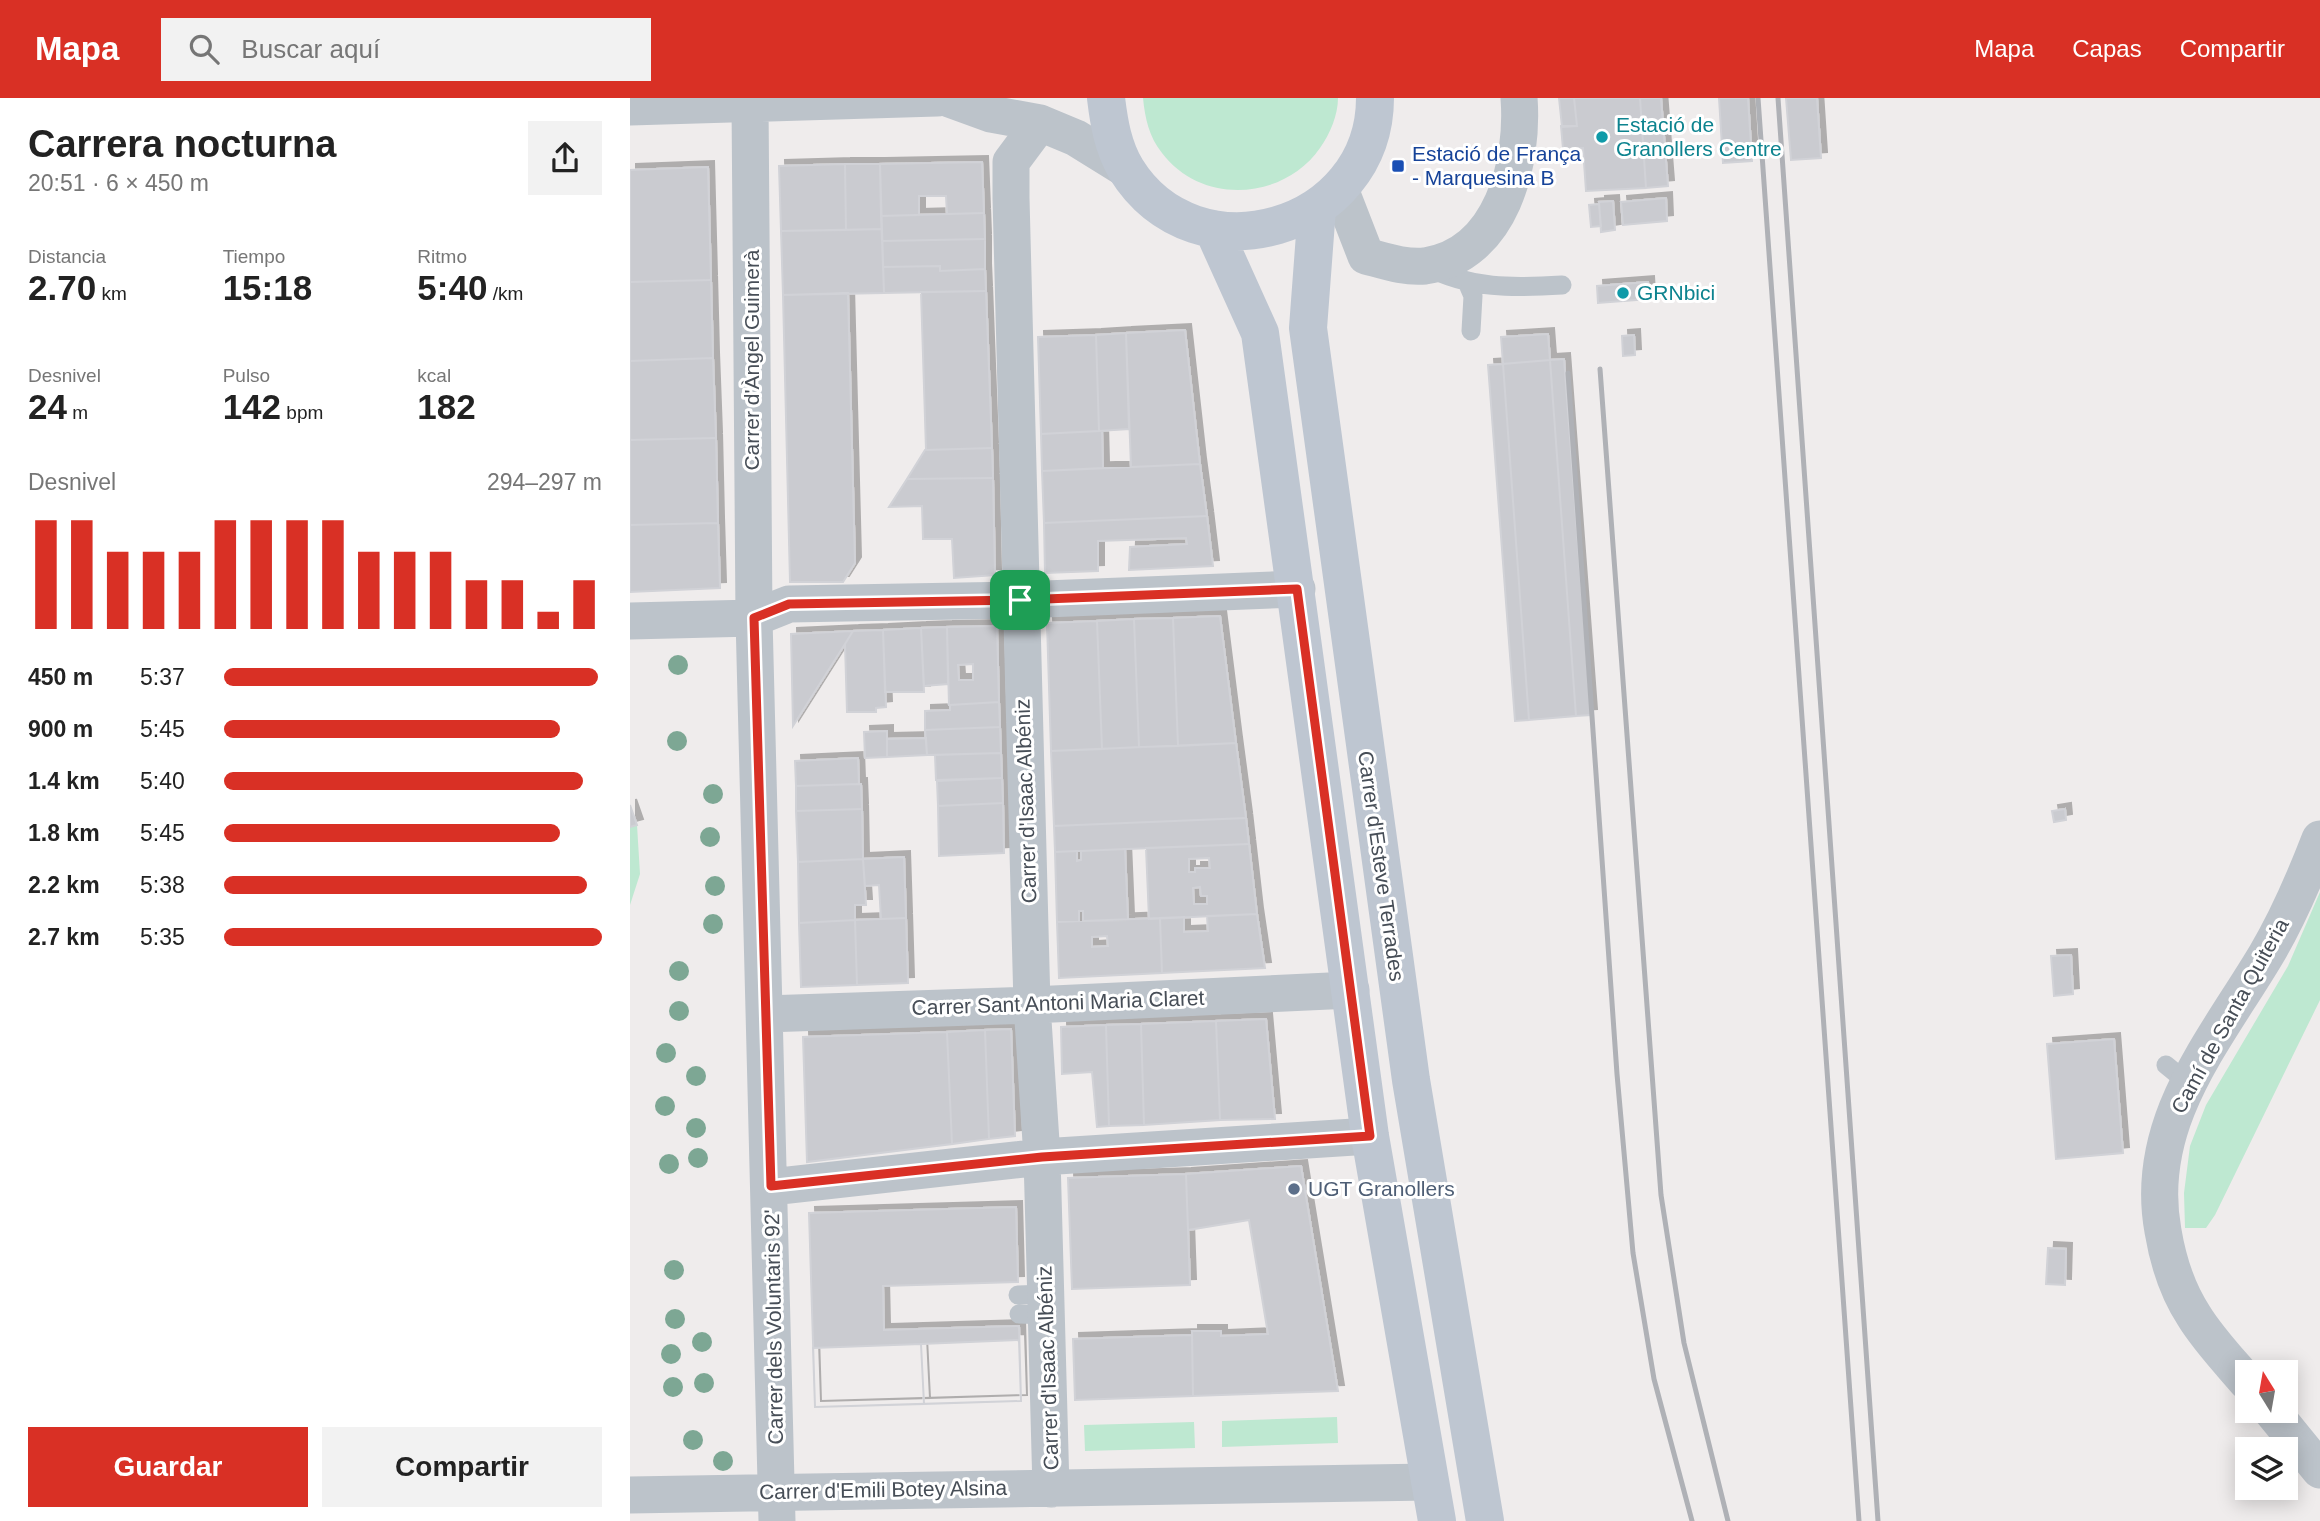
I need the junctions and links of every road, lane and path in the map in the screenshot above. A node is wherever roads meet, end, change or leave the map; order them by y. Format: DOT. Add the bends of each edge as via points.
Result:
graph roads {
  1 [pos="937,98"];
  2 [pos="947,98"];
  3 [pos="1106,98"];
  4 [pos="1375,98"];
  5 [pos="1519,98"];
  6 [pos="750,102"];
  7 [pos="640,103"];
  8 [pos="1040,123"];
  9 [pos="1126,169"];
  10 [pos="1329,199"];
  11 [pos="1213,229"];
  12 [pos="1425,265"];
  13 [pos="1467,282"];
  14 [pos="1562,285"];
  15 [pos="1471,331"];
  16 [pos="1297,589"];
  17 [pos="1020,600"];
  18 [pos="754,618"];
  19 [pos="630,621"];
  20 [pos="2320,839"];
  21 [pos="1351,990"];
  22 [pos="1032,1005"];
  23 [pos="765,1014"];
  24 [pos="1370,1136"];
  25 [pos="1042,1157"];
  26 [pos="771,1186"];
  27 [pos="2235,1367"];
  28 [pos="2279,1423"];
  29 [pos="2303,1462"];
  30 [pos="1430,1482"];
  31 [pos="1052,1489"];
  32 [pos="630,1495"];
  33 [pos="777,1506"];
  34 [pos="1437,1521"];
  35 [pos="1485,1521"];
  1 -- 6 [label="street"];
  2 -- 8 [label="street" via="991,114"];
  3 -- 9 [label="street" via="1110,133"];
  4 -- 10 [label="street" via="1364,155"];
  5 -- 12 [label="street" via="1518,154 1502,206 1484,231 1459,253"];
  6 -- 7 [label="street"];
  6 -- 18 [label="street, Carrer d'Àngel Guimerà"];
  8 -- 9 [label="street" via="1076,138"];
  8 -- 17 [label="street, Carrer d'Isaac Albéniz" via="1011,162"];
  9 -- 11 [label="street" via="1159,204"];
  10 -- 11 [label="street" via="1276,227 1249,232"];
  10 -- 12 [label="street" via="1366,256"];
  10 -- 35 [label="street, Carrer d'Esteve Terrades" via="1308,328 1411,1080"];
  11 -- 16 [label="street" via="1260,333"];
  12 -- 13 [label="lane"];
  13 -- 14 [label="lane" via="1519,288"];
  13 -- 15 [label="lane" via="1473,296"];
  16 -- 17 [label="street"];
  16 -- 21 [label="street"];
  17 -- 18 [label="street" via="789,604"];
  17 -- 22 [label="street, Carrer d'Isaac Albéniz"];
  18 -- 19 [label="street"];
  18 -- 23 [label="street, Carrer dels Voluntaris 92'"];
  20 -- 27 [label="street, Camí de Santa Quiteria" via="2269,951 2177,1074 2159,1169 2160,1213 2170,1265 2193,1316"];
  21 -- 22 [label="street, Carrer Sant Antoni Maria Claret"];
  21 -- 24 [label="street"];
  22 -- 23 [label="street, Carrer Sant Antoni Maria Claret"];
  22 -- 25 [label="street, Carrer d'Isaac Albéniz"];
  23 -- 26 [label="street, Carrer dels Voluntaris 92'"];
  24 -- 25 [label="street"];
  24 -- 30 [label="street"];
  25 -- 26 [label="street"];
  25 -- 31 [label="street, Carrer d'Isaac Albéniz" via="1032,1304"];
  26 -- 33 [label="street, Carrer dels Voluntaris 92'"];
  28 -- 29 [label="street"];
  30 -- 31 [label="street, Carrer d'Emili Botey Alsina"];
  30 -- 34 [label="street"];
  31 -- 33 [label="street, Carrer d'Emili Botey Alsina"];
  32 -- 33 [label="street, Carrer d'Emili Botey Alsina"];
}
